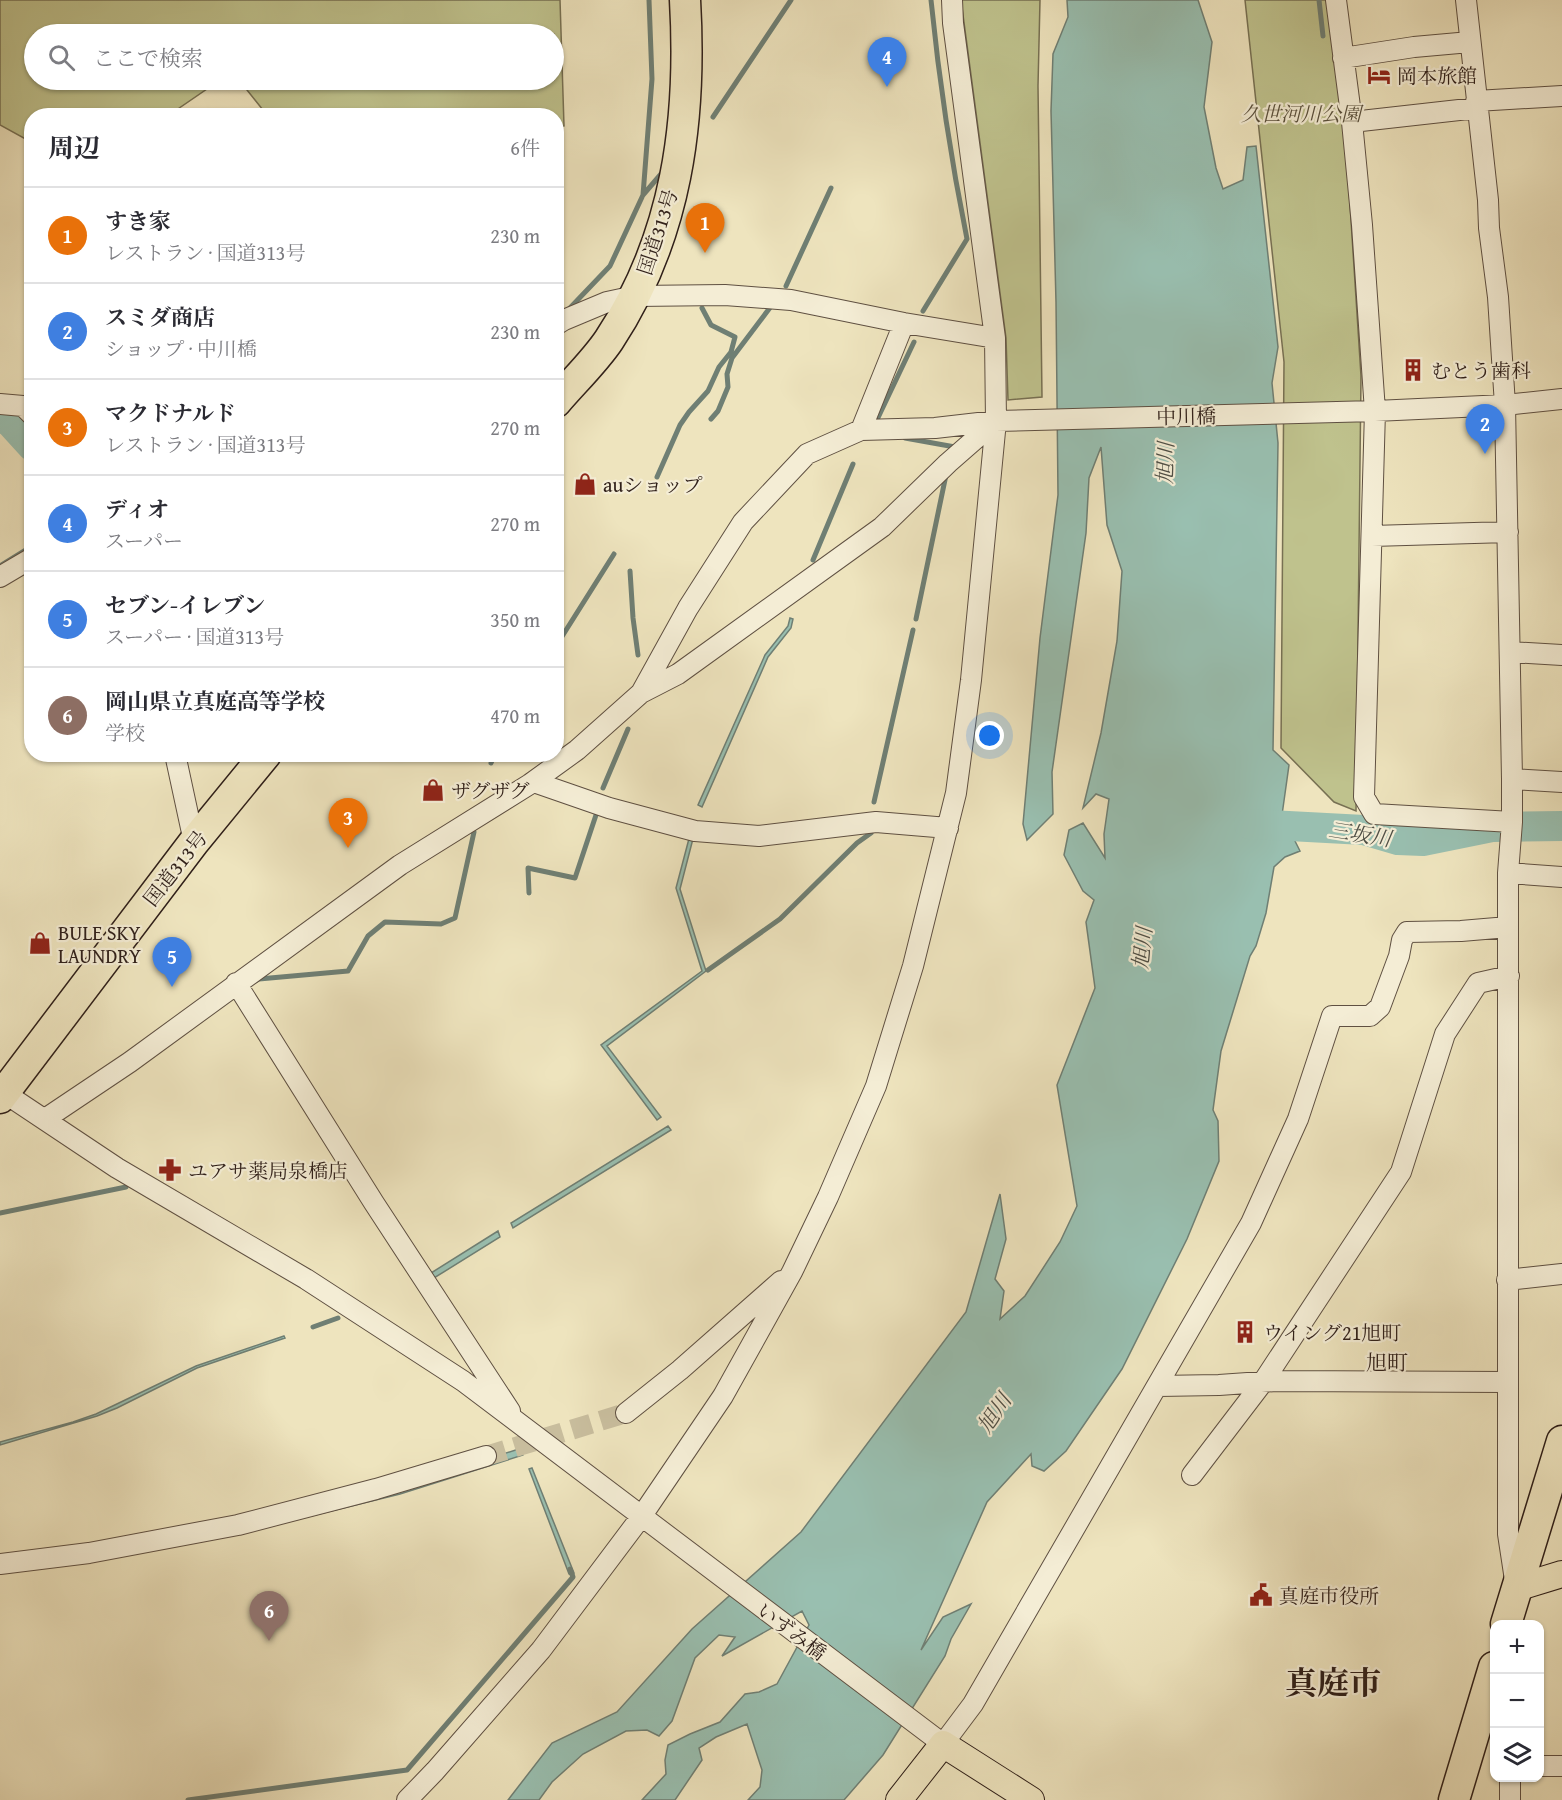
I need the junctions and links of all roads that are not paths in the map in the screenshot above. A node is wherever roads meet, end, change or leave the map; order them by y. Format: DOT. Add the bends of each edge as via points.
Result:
graph roads {
  1 [pos="685,0"];
  2 [pos="952,0"];
  3 [pos="1336,0"];
  4 [pos="1466,0"];
  5 [pos="1470,42"];
  6 [pos="1343,58"];
  7 [pos="1562,96"];
  8 [pos="1477,104"];
  9 [pos="1352,122"];
  10 [pos="635,296"];
  11 [pos="564,320"];
  12 [pos="904,323"];
  13 [pos="995,338"];
  14 [pos="564,393"];
  15 [pos="1562,399"];
  16 [pos="0,404"];
  17 [pos="1505,405"];
  18 [pos="24,408"];
  19 [pos="1375,411"];
  20 [pos="996,421"];
  21 [pos="861,430"];
  22 [pos="1508,532"];
  23 [pos="1372,536"];
  24 [pos="24,563"];
  25 [pos="0,577"];
  26 [pos="1510,652"];
  27 [pos="1562,655"];
  28 [pos="641,693"];
  29 [pos="564,760"];
  30 [pos="177,762"];
  31 [pos="259,762"];
  32 [pos="561,762"];
  33 [pos="1512,779"];
  34 [pos="534,782"];
  35 [pos="1562,782"];
  36 [pos="1512,822"];
  37 [pos="948,828"];
  38 [pos="194,842"];
  39 [pos="1508,873"];
  40 [pos="1562,877"];
  41 [pos="1508,927"];
  42 [pos="1509,976"];
  43 [pos="236,983"];
  44 [pos="1,1094"];
  45 [pos="45,1119"];
  46 [pos="792,1272"];
  47 [pos="1562,1274"];
  48 [pos="1507,1280"];
  49 [pos="1263,1382"];
  50 [pos="1507,1382"];
  51 [pos="1158,1386"];
  52 [pos="626,1413"];
  53 [pos="518,1423"];
  54 [pos="1562,1441"];
  55 [pos="486,1456"];
  56 [pos="1192,1475"];
  57 [pos="641,1517"];
  58 [pos="1519,1538"];
  59 [pos="0,1564"];
  60 [pos="1562,1574"];
  61 [pos="1516,1588"];
  62 [pos="1507,1620"];
  63 [pos="1492,1674"];
  64 [pos="943,1744"];
  65 [pos="1544,1766"];
  66 [pos="1562,1766"];
  67 [pos="1510,1782"];
  68 [pos="407,1800"];
  69 [pos="899,1800"];
  70 [pos="1031,1800"];
  71 [pos="1454,1800"];
  72 [pos="1510,1800"];
  1 -- 10 [label="highway, 国道313号" via="688,72 682,136 669,212"];
  2 -- 13 [label="street"];
  3 -- 6 [label="street"];
  4 -- 5 [label="street"];
  5 -- 6 [label="street"];
  5 -- 8 [label="street"];
  6 -- 9 [label="street"];
  7 -- 8 [label="street"];
  8 -- 9 [label="street"];
  8 -- 17 [label="street" via="1498,297"];
  9 -- 19 [label="street"];
  10 -- 11 [label="street"];
  10 -- 12 [label="street" via="756,296"];
  10 -- 14 [label="highway, 国道313号" via="608,342"];
  12 -- 13 [label="street"];
  12 -- 21 [label="street"];
  13 -- 20 [label="street"];
  15 -- 17 [label="street, 中川橋"];
  16 -- 18 [label="street"];
  17 -- 19 [label="street, 中川橋"];
  17 -- 22 [label="street"];
  19 -- 20 [label="street, 中川橋"];
  19 -- 23 [label="street"];
  20 -- 21 [label="street, 中川橋"];
  20 -- 28 [label="street" via="882,527 678,674"];
  20 -- 37 [label="street" via="971,680"];
  21 -- 28 [label="street" via="807,454 743,522 688,608"];
  22 -- 23 [label="street"];
  22 -- 26 [label="street"];
  23 -- 36 [label="street" via="1364,797 1374,814"];
  24 -- 25 [label="street"];
  26 -- 27 [label="street"];
  26 -- 33 [label="street"];
  28 -- 29 [label="street"];
  30 -- 38 [label="street"];
  31 -- 38 [label="highway, 国道313号"];
  32 -- 34 [label="street"];
  33 -- 35 [label="street"];
  33 -- 36 [label="street"];
  34 -- 37 [label="street" via="609,808 695,831 759,836 876,822"];
  34 -- 43 [label="street" via="400,865"];
  36 -- 39 [label="street"];
  37 -- 46 [label="street" via="913,966 876,1086"];
  38 -- 44 [label="highway, 国道313号"];
  39 -- 40 [label="street"];
  39 -- 41 [label="street"];
  41 -- 42 [label="street"];
  41 -- 51 [label="street" via="1407,932 1380,1007 1370,1016 1332,1016 1298,1119 1251,1223"];
  42 -- 48 [label="street"];
  42 -- 49 [label="street" via="1478,983 1445,1034 1401,1172"];
  43 -- 45 [label="street"];
  43 -- 53 [label="street"];
  44 -- 45 [label="street, いずみ橋"];
  45 -- 53 [label="street, いずみ橋" via="117,1168 306,1279 463,1381"];
  46 -- 52 [label="street"];
  46 -- 57 [label="street" via="723,1396"];
  47 -- 48 [label="street"];
  48 -- 50 [label="street"];
  49 -- 50 [label="street"];
  49 -- 51 [label="street"];
  49 -- 56 [label="street"];
  50 -- 58 [label="street"];
  51 -- 64 [label="street" via="973,1704"];
  53 -- 57 [label="street, いずみ橋"];
  54 -- 58 [label="highway"];
  55 -- 59 [label="street" via="238,1525 89,1553"];
  57 -- 64 [label="street, いずみ橋"];
  57 -- 68 [label="street" via="541,1650"];
  58 -- 61 [label="highway"];
  60 -- 61 [label="main road"];
  61 -- 62 [label="highway"];
  63 -- 71 [label="highway"];
  64 -- 69 [label="main road"];
  64 -- 70 [label="main road"];
  65 -- 66 [label="street"];
  67 -- 72 [label="street"];
}
